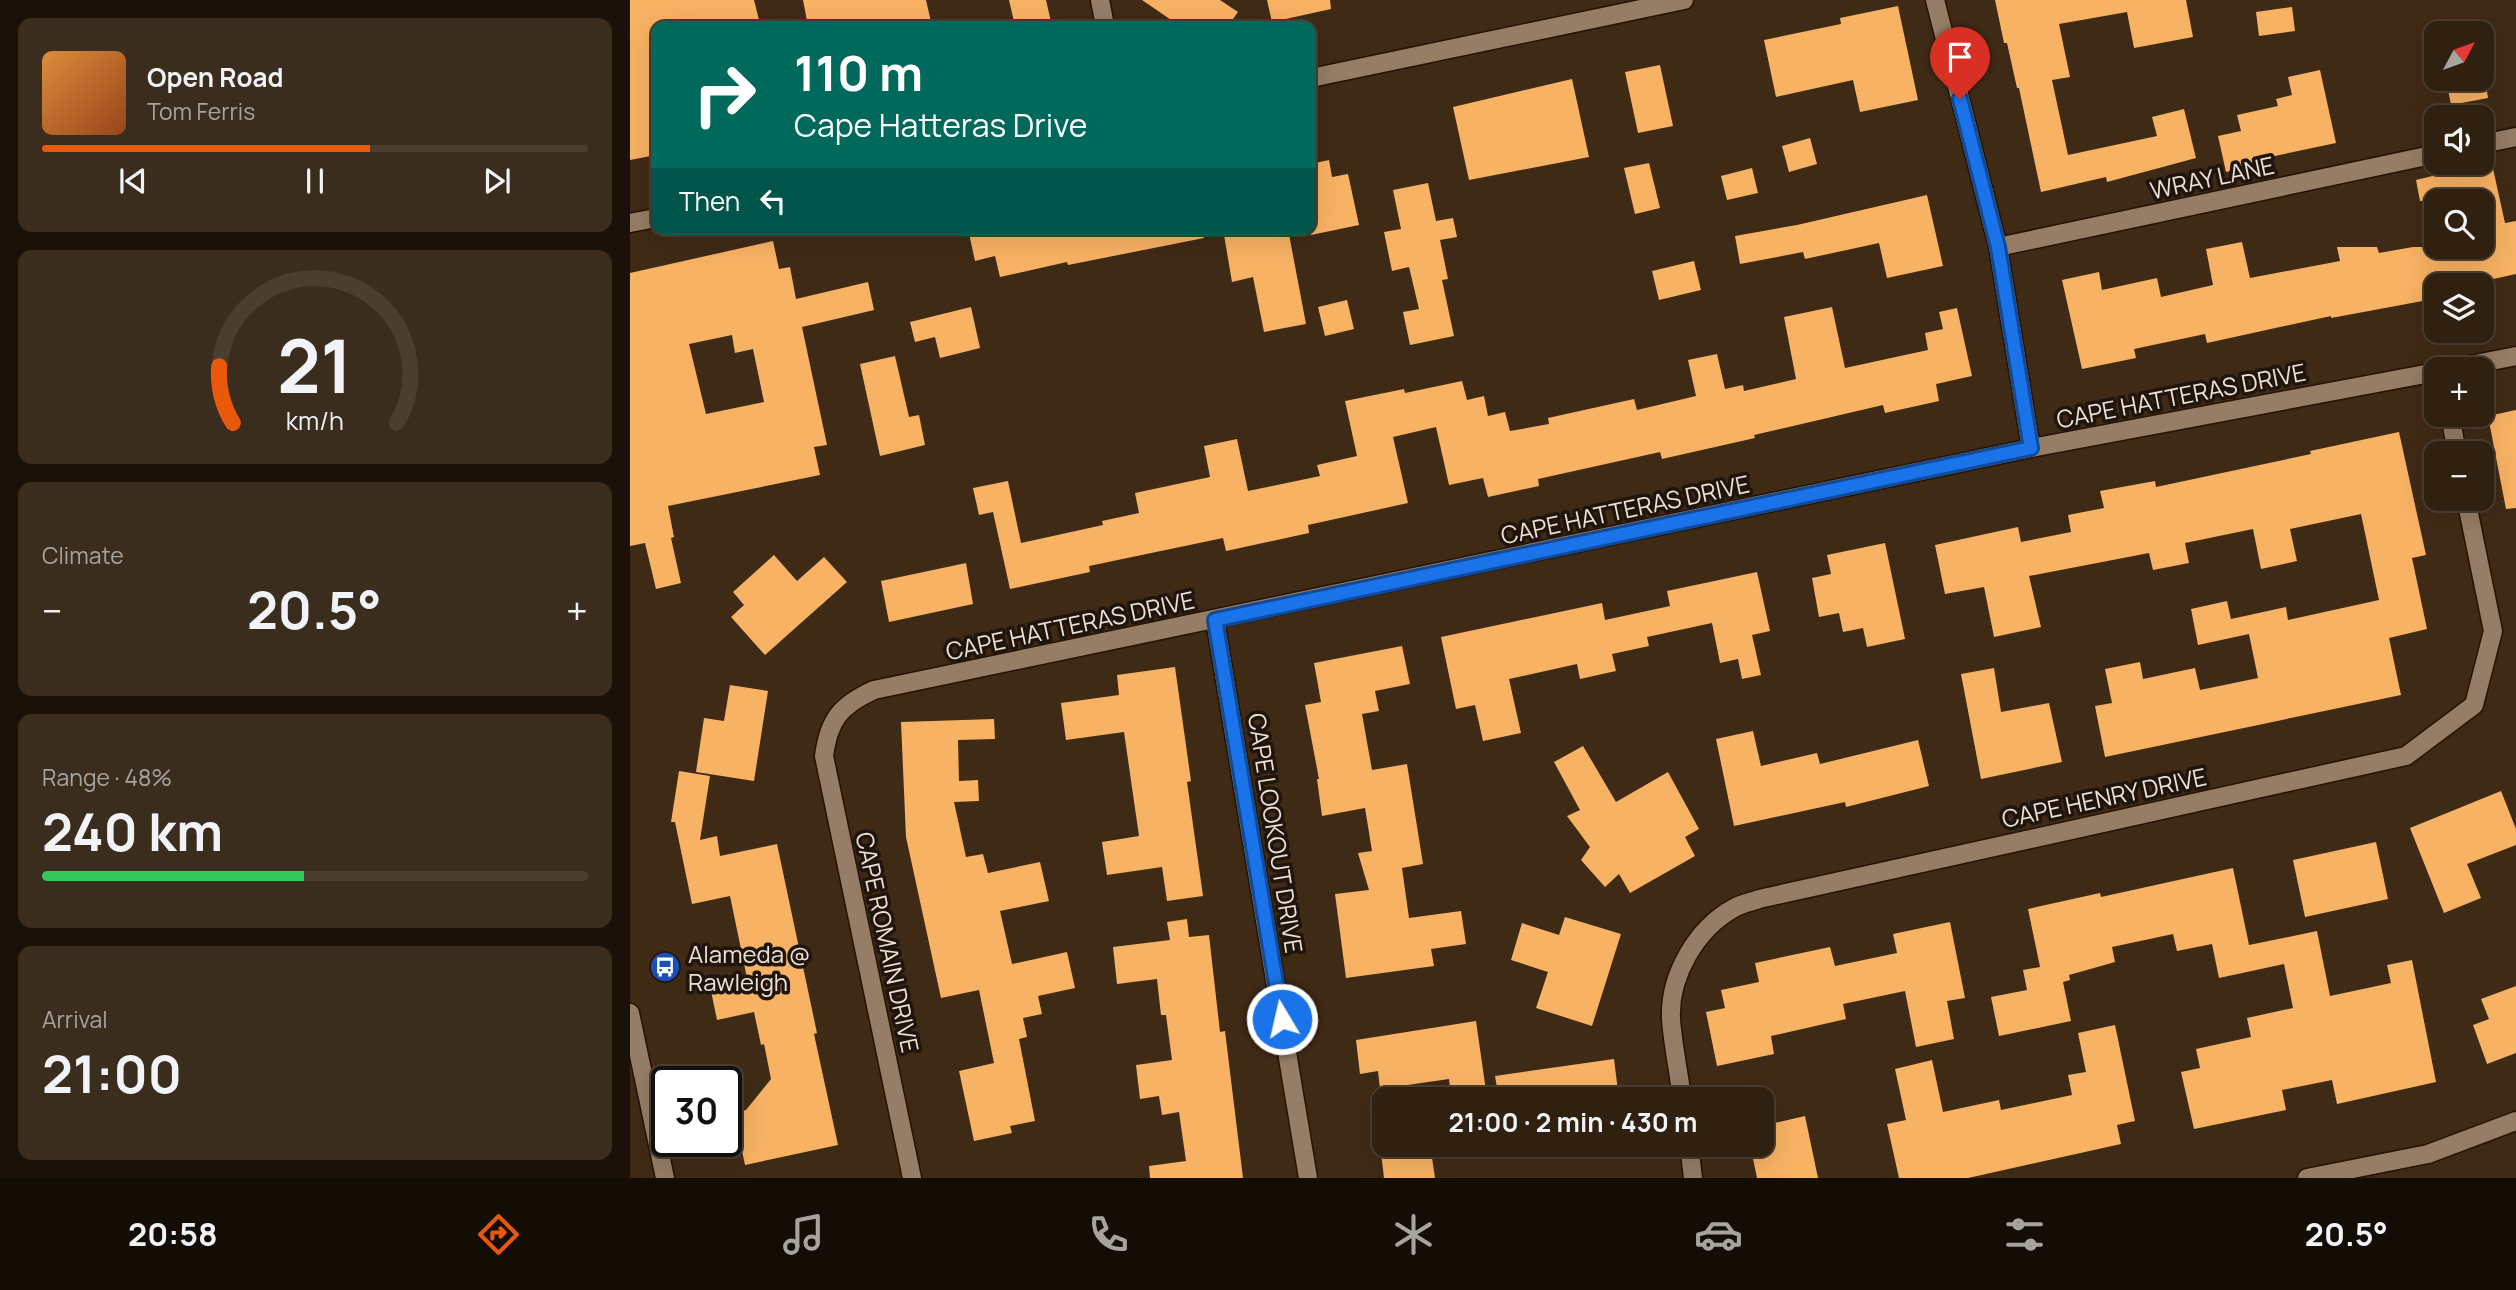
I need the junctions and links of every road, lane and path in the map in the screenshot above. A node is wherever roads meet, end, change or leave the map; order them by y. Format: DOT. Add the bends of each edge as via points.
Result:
graph roads {
  1 [pos="1100,0"];
  2 [pos="1684,0"];
  3 [pos="1935,0"];
  4 [pos="1104,21"];
  5 [pos="1316,77"];
  6 [pos="2516,137"];
  7 [pos="2494,142"];
  8 [pos="2424,157"];
  9 [pos="651,219"];
  10 [pos="630,223"];
  11 [pos="1998,247"];
  12 [pos="2516,356"];
  13 [pos="2494,360"];
  14 [pos="2424,374"];
  15 [pos="2031,448"];
  16 [pos="2468,511"];
  17 [pos="1215,620"];
  18 [pos="835,718"];
  19 [pos="630,1013"];
  20 [pos="1680,1087"];
  21 [pos="2516,1121"];
  22 [pos="1691,1157"];
  23 [pos="665,1178"];
  24 [pos="912,1178"];
  25 [pos="1308,1178"];
  26 [pos="1693,1178"];
  27 [pos="2306,1178"];
  1 -- 4 [label="street"];
  2 -- 5 [label="street"];
  3 -- 11 [label="street"];
  6 -- 7 [label="street"];
  8 -- 11 [label="street, WRAY LANE"];
  9 -- 10 [label="street"];
  11 -- 15 [label="street"];
  12 -- 13 [label="street"];
  14 -- 15 [label="street, CAPE HATTERAS DRIVE"];
  15 -- 17 [label="street, CAPE HATTERAS DRIVE"];
  16 -- 20 [label="street, CAPE HENRY DRIVE" via="2493,631 2474,705 2406,756 1734,908 1695,942 1681,966 1671,1018"];
  17 -- 18 [label="street, CAPE HATTERAS DRIVE" via="874,690 852,700"];
  17 -- 25 [label="street, CAPE LOOKOUT DRIVE"];
  18 -- 24 [label="street, CAPE ROMAIN DRIVE" via="824,756"];
  19 -- 23 [label="street"];
  21 -- 27 [label="street" via="2428,1154"];
  22 -- 26 [label="street"];
}
